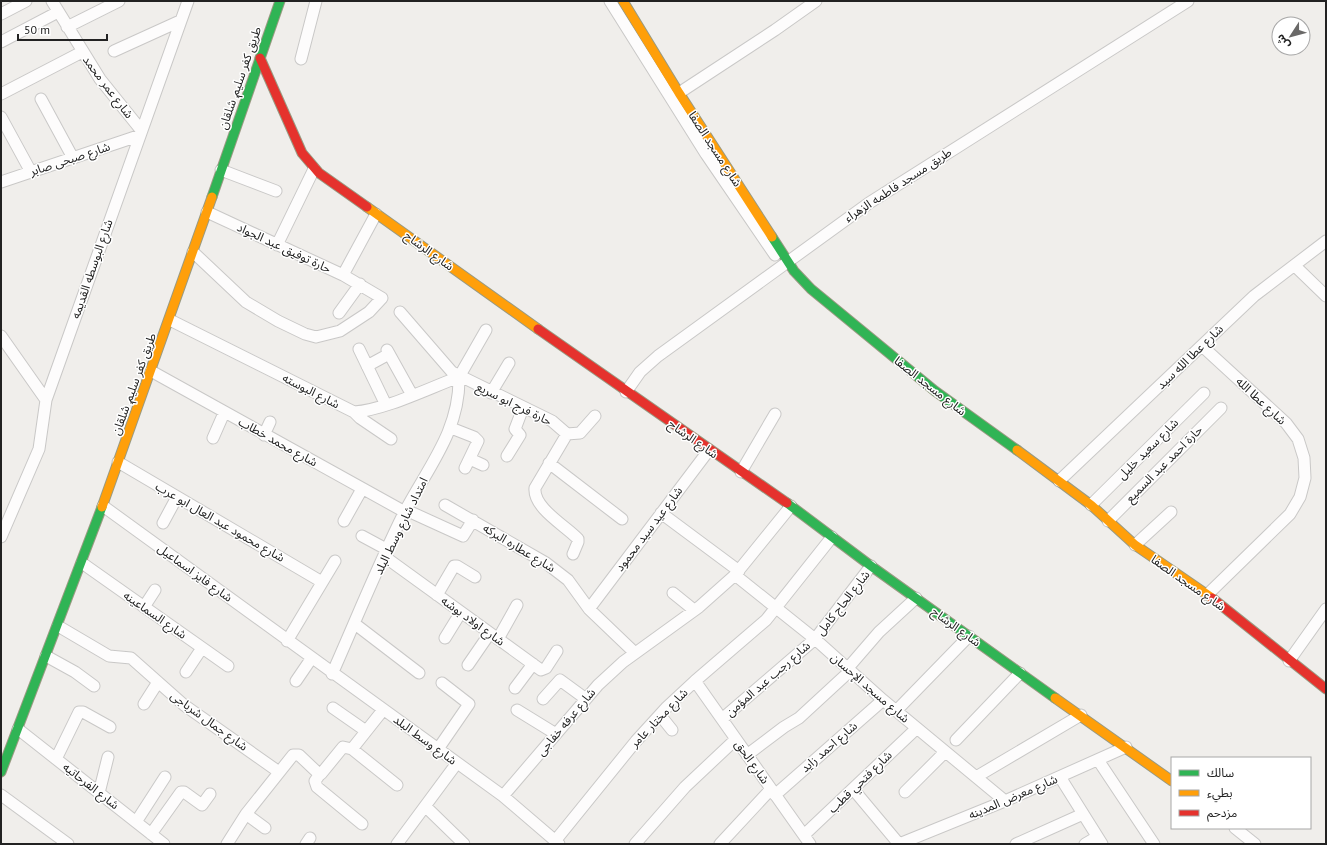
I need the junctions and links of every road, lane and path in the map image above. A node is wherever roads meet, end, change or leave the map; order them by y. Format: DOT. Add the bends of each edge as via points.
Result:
graph roads {
  1 [pos="26,1"];
  2 [pos="52,1"];
  3 [pos="119,1"];
  4 [pos="188,1"];
  5 [pos="280,1"];
  6 [pos="316,1"];
  7 [pos="610,1"];
  8 [pos="623,1"];
  9 [pos="816,1"];
  10 [pos="1188,1"];
  11 [pos="58,12"];
  12 [pos="1,14"];
  13 [pos="180,21"];
  14 [pos="67,28"];
  15 [pos="1,42"];
  16 [pos="114,51"];
  17 [pos="82,52"];
  18 [pos="260,58"];
  19 [pos="302,59"];
  20 [pos="679,93"];
  21 [pos="1,94"];
  22 [pos="41,99"];
  23 [pos="1,117"];
  24 [pos="140,133"];
  25 [pos="73,158"];
  26 [pos="314,168"];
  27 [pos="221,170"];
  28 [pos="31,172"];
  29 [pos="1,182"];
  30 [pos="276,191"];
  31 [pos="207,212"];
  32 [pos="376,214"];
  33 [pos="1326,241"];
  34 [pos="278,245"];
  35 [pos="193,252"];
  36 [pos="785,262"];
  37 [pos="1295,266"];
  38 [pos="343,275"];
  39 [pos="360,284"];
  40 [pos="1326,296"];
  41 [pos="400,312"];
  42 [pos="339,313"];
  43 [pos="170,320"];
  44 [pos="486,330"];
  45 [pos="1,336"];
  46 [pos="1202,346"];
  47 [pos="359,349"];
  48 [pos="509,363"];
  49 [pos="367,366"];
  50 [pos="151,371"];
  51 [pos="459,377"];
  52 [pos="626,392"];
  53 [pos="491,393"];
  54 [pos="1204,393"];
  55 [pos="412,395"];
  56 [pos="46,400"];
  57 [pos="386,405"];
  58 [pos="523,408"];
  59 [pos="1221,408"];
  60 [pos="354,412"];
  61 [pos="224,413"];
  62 [pos="775,414"];
  63 [pos="595,416"];
  64 [pos="270,422"];
  65 [pos="451,428"];
  66 [pos="567,434"];
  67 [pos="264,435"];
  68 [pos="213,438"];
  69 [pos="391,438"];
  70 [pos="710,450"];
  71 [pos="507,456"];
  72 [pos="118,462"];
  73 [pos="549,464"];
  74 [pos="484,465"];
  75 [pos="741,472"];
  76 [pos="1059,481"];
  77 [pos="362,489"];
  78 [pos="177,497"];
  79 [pos="445,504"];
  80 [pos="1091,505"];
  81 [pos="103,506"];
  82 [pos="791,506"];
  83 [pos="405,511"];
  84 [pos="1171,512"];
  85 [pos="661,513"];
  86 [pos="622,518"];
  87 [pos="473,520"];
  88 [pos="344,521"];
  89 [pos="1108,521"];
  90 [pos="163,523"];
  91 [pos="362,536"];
  92 [pos="1,537"];
  93 [pos="832,537"];
  94 [pos="1135,545"];
  95 [pos="386,554"];
  96 [pos="573,554"];
  97 [pos="335,561"];
  98 [pos="82,563"];
  99 [pos="871,566"];
  100 [pos="737,573"];
  101 [pos="476,577"];
  102 [pos="322,582"];
  103 [pos="155,590"];
  104 [pos="673,593"];
  105 [pos="437,595"];
  106 [pos="1207,595"];
  107 [pos="916,598"];
  108 [pos="517,605"];
  109 [pos="144,607"];
  110 [pos="589,609"];
  111 [pos="776,609"];
  112 [pos="1326,609"];
  113 [pos="694,610"];
  114 [pos="461,612"];
  115 [pos="354,624"];
  116 [pos="58,626"];
  117 [pos="494,636"];
  118 [pos="969,636"];
  119 [pos="445,638"];
  120 [pos="815,639"];
  121 [pos="288,641"];
  122 [pos="202,648"];
  123 [pos="557,651"];
  124 [pos="635,653"];
  125 [pos="46,656"];
  126 [pos="311,659"];
  127 [pos="1289,661"];
  128 [pos="533,664"];
  129 [pos="468,665"];
  130 [pos="228,666"];
  131 [pos="849,670"];
  132 [pos="186,672"];
  133 [pos="419,673"];
  134 [pos="1020,673"];
  135 [pos="332,674"];
  136 [pos="296,681"];
  137 [pos="695,681"];
  138 [pos="158,682"];
  139 [pos="442,683"];
  140 [pos="94,686"];
  141 [pos="515,688"];
  142 [pos="1326,689"];
  143 [pos="543,699"];
  144 [pos="586,699"];
  145 [pos="883,700"];
  146 [pos="144,704"];
  147 [pos="333,708"];
  148 [pos="383,710"];
  149 [pos="517,710"];
  150 [pos="896,711"];
  151 [pos="660,715"];
  152 [pos="1081,715"];
  153 [pos="722,719"];
  154 [pos="110,727"];
  155 [pos="916,728"];
  156 [pos="18,729"];
  157 [pos="672,730"];
  158 [pos="366,731"];
  159 [pos="556,734"];
  160 [pos="736,739"];
  161 [pos="956,740"];
  162 [pos="1126,747"];
  163 [pos="352,749"];
  164 [pos="438,749"];
  165 [pos="945,752"];
  166 [pos="748,755"];
  167 [pos="108,757"];
  168 [pos="56,758"];
  169 [pos="1098,760"];
  170 [pos="457,763"];
  171 [pos="1,772"];
  172 [pos="279,772"];
  173 [pos="320,774"];
  174 [pos="976,777"];
  175 [pos="1060,777"];
  176 [pos="165,778"];
  177 [pos="1171,780"];
  178 [pos="397,785"];
  179 [pos="853,789"];
  180 [pos="773,792"];
  181 [pos="905,792"];
  182 [pos="99,793"];
  183 [pos="210,794"];
  184 [pos="1,795"];
  185 [pos="503,796"];
  186 [pos="1005,802"];
  187 [pos="425,806"];
  188 [pos="246,814"];
  189 [pos="1083,814"];
  190 [pos="136,822"];
  191 [pos="362,824"];
  192 [pos="265,828"];
  193 [pos="1236,829"];
  194 [pos="151,834"];
  195 [pos="807,840"];
  196 [pos="1100,840"];
  197 [pos="553,842"];
  198 [pos="68,844"];
  199 [pos="164,844"];
  200 [pos="227,844"];
  201 [pos="396,844"];
  202 [pos="464,844"];
  203 [pos="635,844"];
  204 [pos="720,844"];
  205 [pos="899,844"];
  206 [pos="1016,844"];
  207 [pos="1085,844"];
  208 [pos="1154,844"];
  209 [pos="1255,844"];
  1 -- 12 [label="street"];
  2 -- 11 [label="street, شارع عمر محمد"];
  3 -- 14 [label="street"];
  4 -- 13 [label="street, شارع البوسطه القديمه"];
  5 -- 18 [label="street, طريق كفر سليم, شلقان"];
  6 -- 19 [label="street"];
  7 -- 36 [label="street, شارع مسجد الصفا" via="706,154"];
  8 -- 20 [label="street, شارع مسجد الصفا"];
  9 -- 20 [label="street"];
  10 -- 36 [label="street, طريق مسجد فاطمه الزهراء" via="869,203"];
  11 -- 14 [label="street, شارع عمر محمد"];
  11 -- 15 [label="street"];
  13 -- 16 [label="street"];
  13 -- 24 [label="street, شارع البوسطه القديمه"];
  14 -- 17 [label="street, شارع عمر محمد"];
  17 -- 21 [label="street"];
  17 -- 24 [label="street, شارع عمر محمد"];
  18 -- 26 [label="street, شارع الرشاح" via="302,153"];
  18 -- 27 [label="street, طريق كفر سليم, شلقان"];
  20 -- 36 [label="street, شارع مسجد الصفا"];
  22 -- 25 [label="street"];
  23 -- 28 [label="street"];
  24 -- 25 [label="street, شارع صبحى صابر"];
  24 -- 56 [label="street, شارع البوسطه القديمه"];
  25 -- 28 [label="street, شارع صبحى صابر"];
  26 -- 32 [label="street, شارع الرشاح"];
  26 -- 34 [label="street"];
  27 -- 30 [label="street"];
  27 -- 31 [label="street, طريق كفر سليم, شلقان"];
  28 -- 29 [label="street, شارع صبحى صابر"];
  31 -- 34 [label="street, حارة توفيق عبد الجواد"];
  31 -- 35 [label="street, طريق كفر سليم, شلقان"];
  32 -- 38 [label="street"];
  32 -- 52 [label="street, شارع الرشاح"];
  33 -- 37 [label="street, شارع عطا الله سيد"];
  34 -- 38 [label="street, حارة توفيق عبد الجواد"];
  35 -- 39 [label="street, حارة توفيق عبد الجواد" via="246,302 296,331 316,337 334,333 351,325 381,300 380,296"];
  35 -- 43 [label="street, طريق كفر سليم, شلقان"];
  36 -- 52 [label="street, طريق مسجد فاطمه الزهراء" via="658,356 640,372"];
  36 -- 76 [label="street, شارع مسجد الصفا" via="827,304 936,391"];
  37 -- 40 [label="street"];
  37 -- 46 [label="street, شارع عطا الله سيد" via="1254,296"];
  38 -- 39 [label="street, حارة توفيق عبد الجواد"];
  39 -- 42 [label="street"];
  41 -- 51 [label="street, حارة فرج ابو سريع"];
  43 -- 50 [label="street, طريق كفر سليم, شلقان"];
  43 -- 60 [label="street, شارع البوسته"];
  44 -- 51 [label="street"];
  45 -- 56 [label="street"];
  46 -- 76 [label="street, شارع عطا الله سيد"];
  46 -- 106 [label="street, شارع عطا الله" via="1286,423 1298,439 1304,458 1305,478 1300,497 1290,514"];
  47 -- 49 [label="street"];
  48 -- 53 [label="street"];
  49 -- 55 [label="street" via="388,352"];
  49 -- 57 [label="street"];
  50 -- 61 [label="street, شارع محمد خطاب"];
  50 -- 72 [label="street, طريق كفر سليم, شلقان"];
  51 -- 53 [label="street, حارة فرج ابو سريع"];
  51 -- 55 [label="street, شارع البوسته"];
  51 -- 65 [label="street, امتداد شارع وسط البلد" via="459,396"];
  52 -- 70 [label="street, شارع الرشاح"];
  53 -- 58 [label="street, حارة فرج ابو سريع"];
  54 -- 80 [label="street, شارع سعيد خليل"];
  55 -- 57 [label="street, شارع البوسته"];
  56 -- 92 [label="street, شارع البوسطه القديمه" via="39,448"];
  57 -- 60 [label="street, شارع البوسته"];
  58 -- 66 [label="street, حارة فرج ابو سريع" via="552,421"];
  58 -- 71 [label="street" via="515,429 520,435"];
  59 -- 89 [label="street, حارة احمد عبد السميع"];
  60 -- 69 [label="street"];
  61 -- 67 [label="street, شارع محمد خطاب"];
  61 -- 68 [label="street"];
  62 -- 75 [label="street"];
  63 -- 66 [label="street" via="580,433"];
  64 -- 67 [label="street"];
  65 -- 74 [label="street" via="477,439 468,464"];
  65 -- 83 [label="street, امتداد شارع وسط البلد"];
  66 -- 73 [label="street"];
  67 -- 77 [label="street, شارع محمد خطاب"];
  70 -- 75 [label="street, شارع الرشاح"];
  70 -- 85 [label="street, شارع عيد سيد محمود"];
  72 -- 78 [label="street, شارع محمود عبد العال ابو عرب"];
  72 -- 81 [label="street, طريق كفر سليم, شلقان"];
  73 -- 86 [label="street"];
  73 -- 96 [label="street" via="535,488 536,497 543,507 578,539"];
  75 -- 82 [label="street, شارع الرشاح"];
  76 -- 80 [label="street, شارع مسجد الصفا"];
  77 -- 83 [label="street, شارع محمد خطاب"];
  77 -- 88 [label="street"];
  78 -- 90 [label="street"];
  78 -- 102 [label="street, شارع محمود عبد العال ابو عرب"];
  79 -- 87 [label="street, شارع عطاره البركه"];
  80 -- 89 [label="street, شارع مسجد الصفا"];
  81 -- 98 [label="street, طريق كفر سليم, شلقان"];
  81 -- 121 [label="street, شارع فايز اسماعيل"];
  82 -- 93 [label="street, شارع الرشاح"];
  82 -- 100 [label="street, شارع عرفه خفاجى"];
  83 -- 87 [label="street, شارع محمد خطاب" via="463,536"];
  83 -- 95 [label="street, امتداد شارع وسط البلد"];
  84 -- 94 [label="street"];
  85 -- 100 [label="street, شارع مسجد الإحسان"];
  85 -- 110 [label="street, شارع عيد سيد محمود"];
  87 -- 110 [label="street, شارع عطاره البركه" via="557,571 568,580"];
  89 -- 94 [label="street, شارع مسجد الصفا"];
  91 -- 95 [label="street, شارع اولاد بوشه"];
  93 -- 99 [label="street, شارع الرشاح"];
  93 -- 111 [label="street, شارع مختار عامر"];
  94 -- 106 [label="street, شارع مسجد الصفا"];
  95 -- 105 [label="street, شارع اولاد بوشه"];
  95 -- 115 [label="street, امتداد شارع وسط البلد"];
  97 -- 102 [label="street"];
  98 -- 109 [label="street, شارع السماعينه"];
  98 -- 116 [label="street, طريق كفر سليم, شلقان"];
  99 -- 107 [label="street, شارع الرشاح"];
  99 -- 120 [label="street, شارع الحاج كامل"];
  100 -- 111 [label="street, شارع مسجد الإحسان"];
  100 -- 113 [label="street, شارع عرفه خفاجى"];
  101 -- 105 [label="street" via="454,566"];
  102 -- 121 [label="street"];
  103 -- 109 [label="street"];
  104 -- 113 [label="street"];
  105 -- 114 [label="street, شارع اولاد بوشه"];
  106 -- 127 [label="street, شارع مسجد الصفا"];
  107 -- 118 [label="street, شارع الرشاح"];
  107 -- 131 [label="street" via="879,632"];
  108 -- 117 [label="street"];
  109 -- 122 [label="street, شارع السماعينه"];
  110 -- 124 [label="street, شارع عطاره البركه"];
  111 -- 120 [label="street, شارع مسجد الإحسان"];
  111 -- 137 [label="street, شارع مختار عامر"];
  112 -- 127 [label="street"];
  113 -- 124 [label="street, شارع عرفه خفاجى"];
  114 -- 117 [label="street, شارع اولاد بوشه"];
  114 -- 119 [label="street"];
  115 -- 133 [label="street"];
  115 -- 135 [label="street, امتداد شارع وسط البلد"];
  116 -- 125 [label="street, طريق كفر سليم, شلقان"];
  116 -- 138 [label="street, شارع جمال شرباجى" via="109,656 131,658"];
  117 -- 128 [label="street, شارع اولاد بوشه"];
  117 -- 129 [label="street"];
  118 -- 134 [label="street, شارع الرشاح"];
  118 -- 150 [label="street"];
  120 -- 131 [label="street, شارع مسجد الإحسان"];
  120 -- 153 [label="street, شارع رجب عبد المؤمن"];
  121 -- 126 [label="street, شارع وسط البلد"];
  122 -- 130 [label="street, شارع السماعينه"];
  122 -- 132 [label="street"];
  123 -- 128 [label="street" via="544,669 541,670"];
  124 -- 144 [label="street, شارع عرفه خفاجى"];
  125 -- 140 [label="street"];
  125 -- 156 [label="street, طريق كفر سليم, شلقان"];
  126 -- 135 [label="street, شارع وسط البلد"];
  126 -- 136 [label="street"];
  127 -- 142 [label="street, شارع مسجد الصفا"];
  128 -- 141 [label="street"];
  131 -- 145 [label="street, شارع مسجد الإحسان"];
  131 -- 166 [label="street" via="799,718"];
  134 -- 152 [label="street, شارع الرشاح"];
  134 -- 161 [label="street"];
  135 -- 148 [label="street, شارع وسط البلد"];
  137 -- 151 [label="street, شارع مختار عامر"];
  137 -- 153 [label="street, شارع الحق"];
  138 -- 146 [label="street"];
  138 -- 172 [label="street, شارع جمال شرباجى" via="184,705"];
  139 -- 164 [label="street" via="470,704"];
  143 -- 144 [label="street" via="560,680"];
  144 -- 159 [label="street, شارع عرفه خفاجى"];
  145 -- 150 [label="street, شارع مسجد الإحسان"];
  145 -- 180 [label="street, شارع احمد زايد"];
  147 -- 158 [label="street"];
  148 -- 158 [label="street"];
  148 -- 164 [label="street, شارع وسط البلد"];
  149 -- 159 [label="street"];
  150 -- 155 [label="street, شارع مسجد الإحسان"];
  151 -- 157 [label="street"];
  151 -- 197 [label="street, شارع مختار عامر"];
  152 -- 162 [label="street, شارع الرشاح"];
  152 -- 174 [label="street"];
  153 -- 160 [label="street, شارع الحق"];
  154 -- 168 [label="street" via="79,712"];
  155 -- 165 [label="street, شارع مسجد الإحسان"];
  155 -- 179 [label="street, شارع فتحي قطب"];
  156 -- 168 [label="street, شارع الفرحاتيه"];
  156 -- 171 [label="street, طريق كفر سليم, شلقان"];
  158 -- 163 [label="street"];
  159 -- 185 [label="street, شارع عرفه خفاجى"];
  160 -- 166 [label="street, شارع الحق"];
  160 -- 203 [label="street" via="685,787"];
  162 -- 169 [label="street, شارع معرض المدينه"];
  162 -- 177 [label="street, شارع الرشاح"];
  163 -- 173 [label="street" via="342,747"];
  163 -- 178 [label="street"];
  164 -- 170 [label="street, شارع وسط البلد"];
  165 -- 174 [label="street, شارع مسجد الإحسان"];
  165 -- 181 [label="street"];
  166 -- 180 [label="street, شارع الحق"];
  167 -- 182 [label="street"];
  168 -- 182 [label="street, شارع الفرحاتيه"];
  169 -- 175 [label="street, شارع معرض المدينه"];
  169 -- 208 [label="street"];
  170 -- 185 [label="street, شارع وسط البلد"];
  170 -- 187 [label="street"];
  172 -- 173 [label="street" via="296,754"];
  172 -- 188 [label="street"];
  173 -- 191 [label="street" via="315,781 317,787"];
  174 -- 186 [label="street, شارع مسجد الإحسان"];
  175 -- 186 [label="street, شارع معرض المدينه"];
  175 -- 189 [label="street"];
  176 -- 190 [label="street"];
  179 -- 195 [label="street, شارع فتحي قطب"];
  179 -- 205 [label="street"];
  180 -- 195 [label="street, شارع الحق"];
  180 -- 204 [label="street, شارع احمد زايد"];
  182 -- 190 [label="street, شارع الفرحاتيه"];
  183 -- 194 [label="street" via="202,805 181,792"];
  184 -- 198 [label="street"];
  185 -- 197 [label="street, شارع وسط البلد"];
  186 -- 205 [label="street, شارع معرض المدينه"];
  187 -- 201 [label="street"];
  187 -- 202 [label="street"];
  188 -- 192 [label="street"];
  188 -- 200 [label="street"];
  189 -- 196 [label="street"];
  189 -- 206 [label="street"];
  190 -- 194 [label="street, شارع الفرحاتيه"];
  193 -- 209 [label="street"];
  194 -- 199 [label="street, شارع الفرحاتيه"];
  196 -- 207 [label="street"];
}
